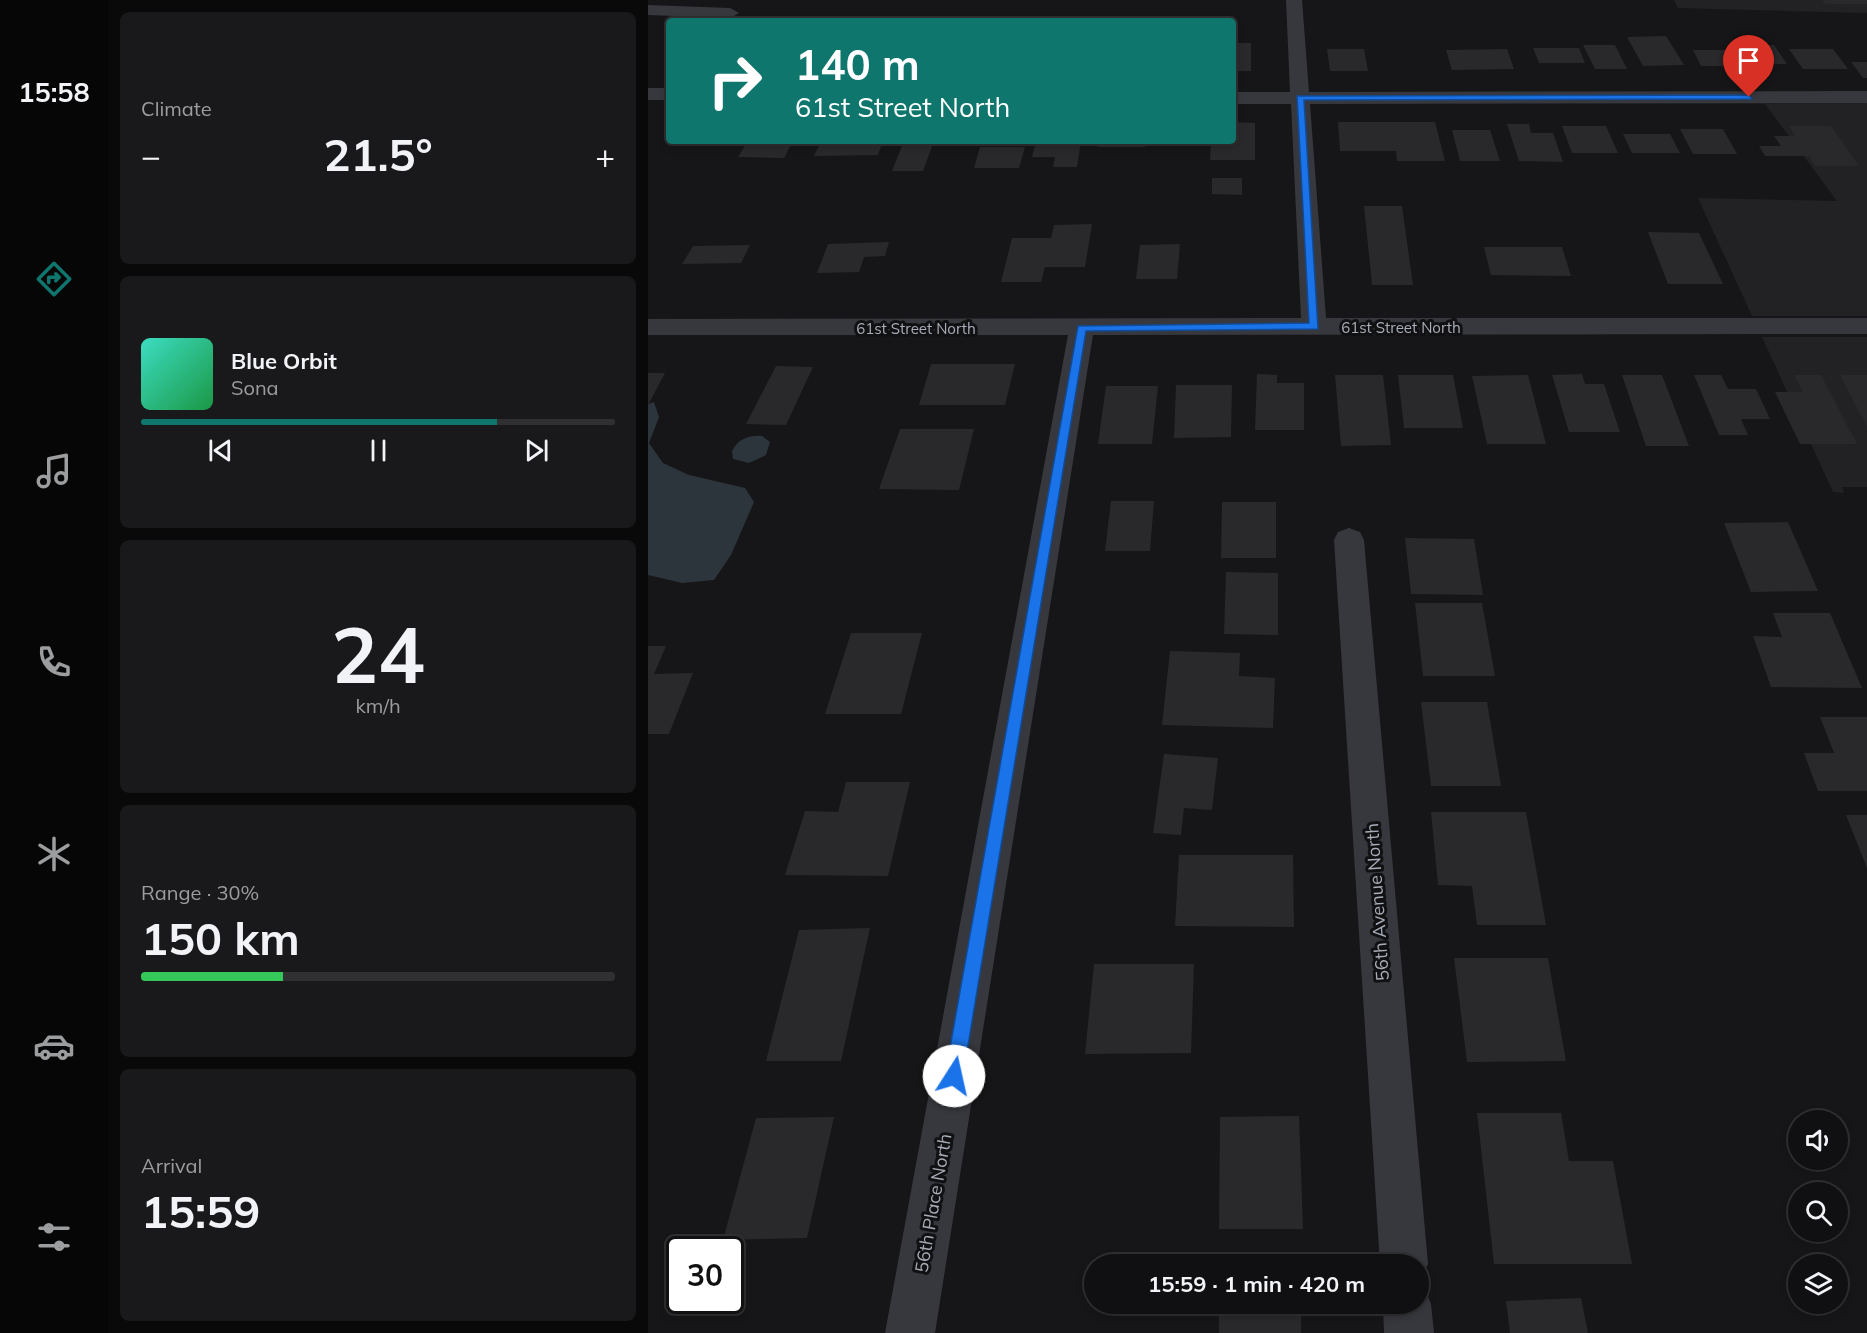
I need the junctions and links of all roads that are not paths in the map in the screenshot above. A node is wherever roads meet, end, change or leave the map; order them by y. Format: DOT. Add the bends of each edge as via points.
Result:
graph roads {
  1 [pos="1294,0"];
  2 [pos="651,8"];
  3 [pos="730,13"];
  4 [pos="648,94"];
  5 [pos="666,94"];
  6 [pos="1867,97"];
  7 [pos="1236,98"];
  8 [pos="1300,98"];
  9 [pos="1867,326"];
  10 [pos="648,327"];
  11 [pos="1314,327"];
  12 [pos="1082,328"];
  13 [pos="1349,540"];
  14 [pos="1403,1254"];
  15 [pos="1408,1314"];
  16 [pos="910,1333"];
  17 [pos="1409,1333"];
  1 -- 8 [label="street"];
  2 -- 3 [label="street"];
  4 -- 5 [label="street"];
  6 -- 8 [label="street"];
  7 -- 8 [label="street"];
  8 -- 11 [label="street"];
  9 -- 11 [label="street, 61st Street North"];
  10 -- 12 [label="street, 61st Street North"];
  11 -- 12 [label="street, 61st Street North"];
  12 -- 16 [label="street, 56th Place North"];
  13 -- 14 [label="street, 56th Avenue North"];
  15 -- 17 [label="street"];
}
